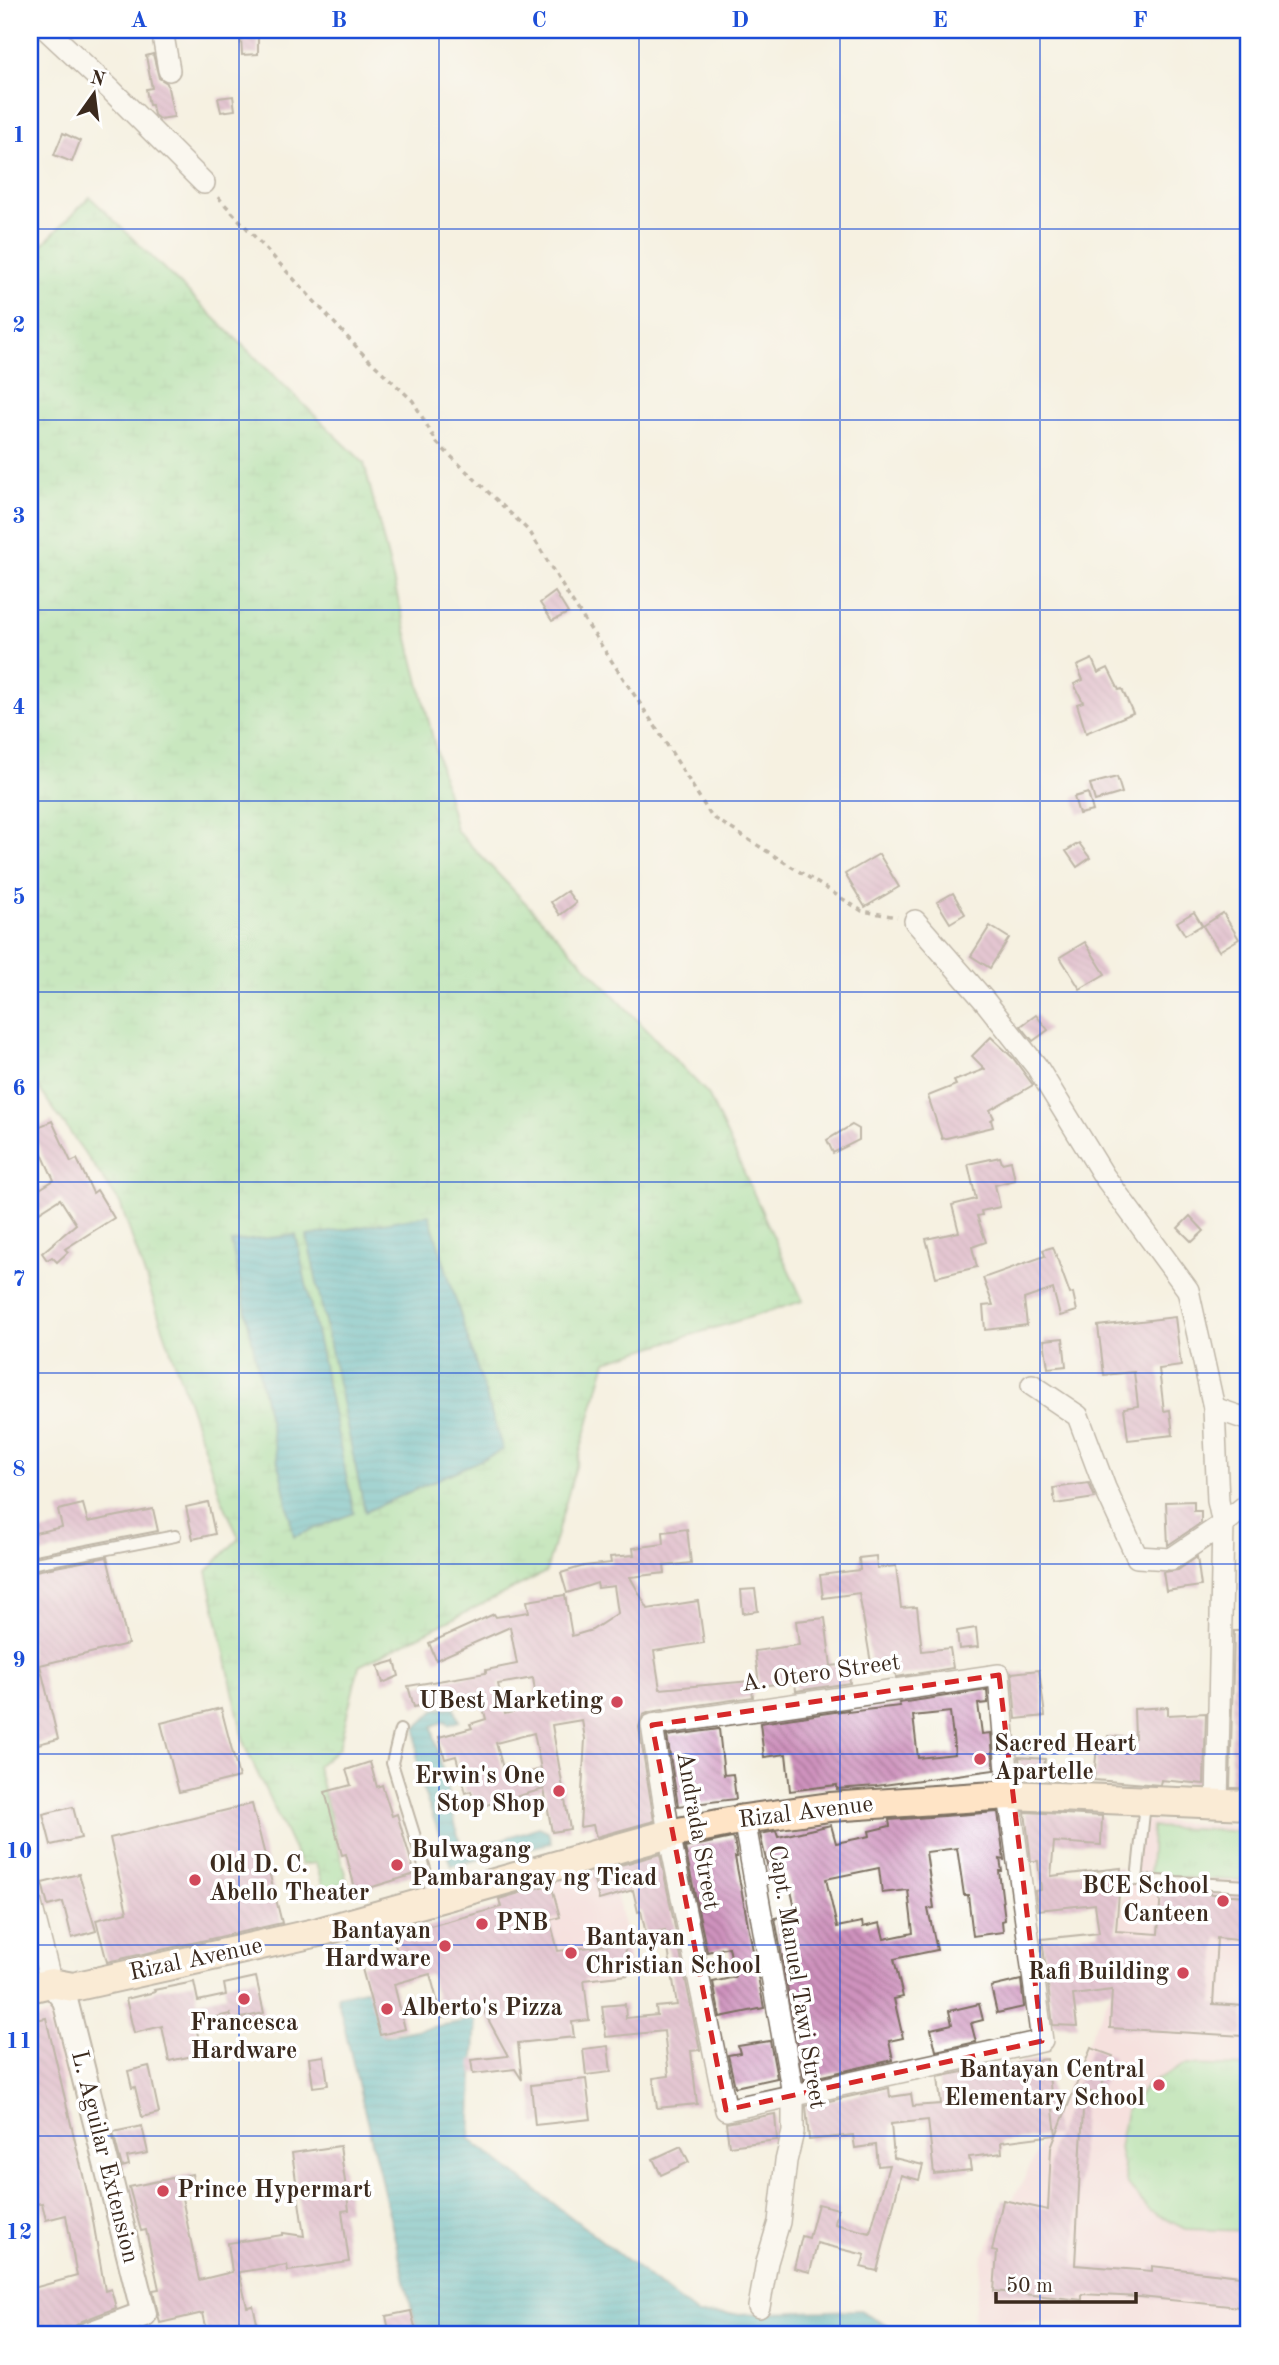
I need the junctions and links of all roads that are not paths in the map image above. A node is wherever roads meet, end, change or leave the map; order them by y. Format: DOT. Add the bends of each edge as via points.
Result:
graph roads {
  1 [pos="47,30"];
  2 [pos="162,30"];
  3 [pos="169,70"];
  4 [pos="204,183"];
  5 [pos="915,921"];
  6 [pos="1032,1385"];
  7 [pos="1214,1408"];
  8 [pos="1249,1420"];
  9 [pos="1249,1503"];
  10 [pos="1223,1524"];
  11 [pos="175,1536"];
  12 [pos="30,1564"];
  13 [pos="652,1725"];
  14 [pos="400,1730"];
  15 [pos="1009,1795"];
  16 [pos="1146,1801"];
  17 [pos="1217,1804"];
  18 [pos="1249,1805"];
  19 [pos="744,1819"];
  20 [pos="669,1835"];
  21 [pos="1249,1886"];
  22 [pos="30,1900"];
  23 [pos="435,1901"];
  24 [pos="55,1989"];
  25 [pos="30,2008"];
  26 [pos="793,2094"];
  27 [pos="759,2307"];
  28 [pos="87,2335"];
  1 -- 4 [label="street"];
  2 -- 3 [label="street"];
  5 -- 7 [label="street" via="1037,1067 1104,1176 1188,1290"];
  6 -- 10 [label="street" via="1078,1416 1137,1557 1171,1559"];
  7 -- 8 [label="street"];
  7 -- 10 [label="street"];
  9 -- 10 [label="street"];
  10 -- 17 [label="street"];
  11 -- 12 [label="lane"];
  13 -- 15 [label="street, A. Otero Street" via="999,1675"];
  13 -- 20 [label="street, Andrada Street"];
  14 -- 23 [label="lane" via="391,1763"];
  15 -- 16 [label="main road, Rizal Avenue"];
  15 -- 19 [label="main road, Rizal Avenue" via="830,1807"];
  15 -- 26 [label="street" via="1042,2041"];
  16 -- 17 [label="main road, Rizal Avenue"];
  16 -- 21 [label="lane" via="1137,1880"];
  17 -- 18 [label="main road, Rizal Avenue"];
  19 -- 20 [label="main road, Rizal Avenue"];
  19 -- 26 [label="street, Capt. Manuel Tawi Street"];
  20 -- 23 [label="main road, Rizal Avenue"];
  20 -- 26 [label="street, Andrada Street" via="726,2110"];
  22 -- 24 [label="street"];
  23 -- 24 [label="main road, Rizal Avenue" via="318,1933"];
  24 -- 25 [label="main road, Rizal Avenue"];
  24 -- 28 [label="street, L. Aguilar Extension" via="144,2314"];
  26 -- 27 [label="street, Capt. Manuel Tawi Street" via="793,2132 779,2222"];
}
